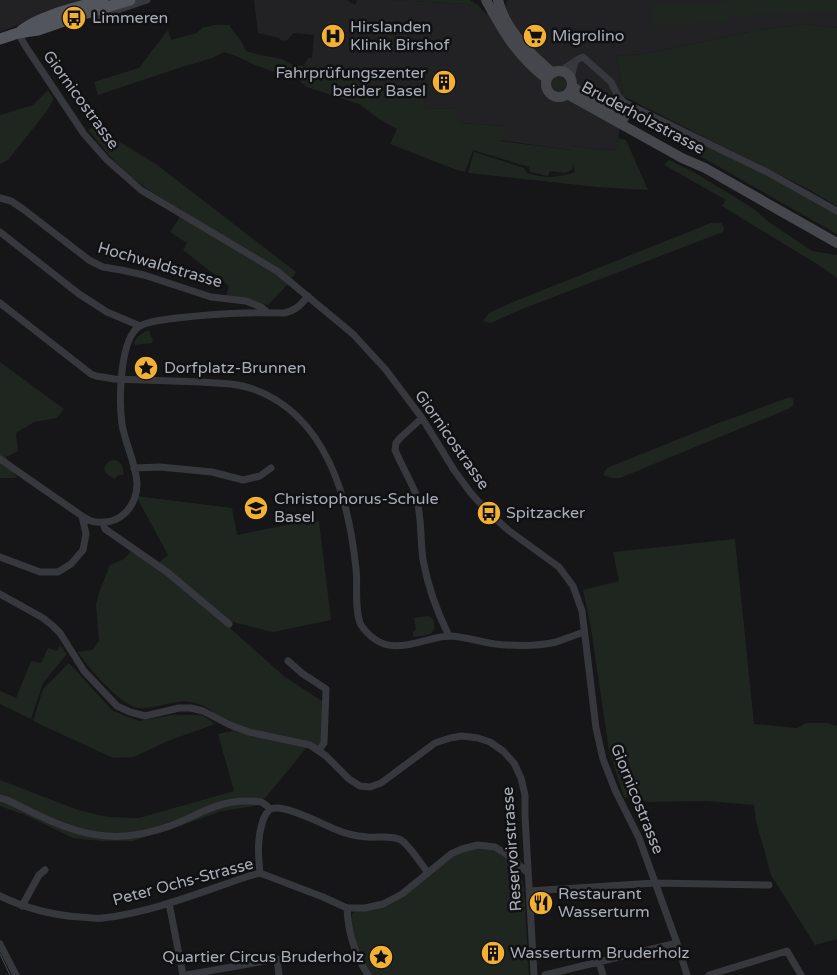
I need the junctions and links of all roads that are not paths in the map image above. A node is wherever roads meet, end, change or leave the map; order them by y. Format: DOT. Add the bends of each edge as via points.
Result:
graph roads {
  1 [pos="103,0"];
  2 [pos="130,0"];
  3 [pos="147,0"];
  4 [pos="486,0"];
  5 [pos="498,0"];
  6 [pos="85,6"];
  7 [pos="18,33"];
  8 [pos="0,39"];
  9 [pos="575,62"];
  10 [pos="554,74"];
  11 [pos="570,86"];
  12 [pos="0,198"];
  13 [pos="837,211"];
  14 [pos="0,232"];
  15 [pos="837,243"];
  16 [pos="308,296"];
  17 [pos="0,303"];
  18 [pos="268,313"];
  19 [pos="140,326"];
  20 [pos="121,379"];
  21 [pos="422,418"];
  22 [pos="0,459"];
  23 [pos="134,468"];
  24 [pos="271,468"];
  25 [pos="82,516"];
  26 [pos="103,522"];
  27 [pos="0,557"];
  28 [pos="0,594"];
  29 [pos="229,624"];
  30 [pos="584,632"];
  31 [pos="449,636"];
  32 [pos="288,662"];
  33 [pos="319,750"];
  34 [pos="0,798"];
  35 [pos="270,809"];
  36 [pos="45,870"];
  37 [pos="260,873"];
  38 [pos="428,873"];
  39 [pos="528,873"];
  40 [pos="655,883"];
  41 [pos="769,885"];
  42 [pos="529,890"];
  43 [pos="0,896"];
  44 [pos="169,903"];
  45 [pos="22,906"];
  46 [pos="347,908"];
  47 [pos="677,943"];
  48 [pos="0,944"];
  49 [pos="599,962"];
  50 [pos="16,975"];
  51 [pos="185,975"];
  52 [pos="278,975"];
  53 [pos="368,975"];
  54 [pos="534,975"];
  55 [pos="545,975"];
  56 [pos="602,975"];
  57 [pos="687,975"];
  58 [pos="709,975"];
  59 [pos="801,975"];
  1 -- 6 [label="main road"];
  2 -- 6 [label="main road"];
  3 -- 6 [label="street" via="100,16 92,16"];
  4 -- 10 [label="main road" via="506,36 527,62"];
  5 -- 10 [label="main road" via="523,45"];
  6 -- 7 [label="main road" via="38,30"];
  7 -- 8 [label="main road"];
  7 -- 16 [label="street, Giornicostrasse" via="84,134 106,160 141,190 277,271"];
  9 -- 10 [label="street"];
  9 -- 11 [label="street"];
  9 -- 13 [label="street" via="583,57 611,82 626,103 767,172"];
  10 -- 11 [label="main road" via="568,75"];
  10 -- 11 [label="main road" via="547,88 552,94 560,97"];
  11 -- 15 [label="main road, Bruderholzstrasse"];
  12 -- 18 [label="street, Hochwaldstrasse" via="23,209 89,260 103,267 144,275 211,297 246,301"];
  14 -- 19 [label="street" via="79,294 107,312"];
  16 -- 18 [label="street" via="293,311"];
  16 -- 21 [label="street, Giornicostrasse" via="353,334 386,370"];
  17 -- 20 [label="street" via="91,374"];
  18 -- 19 [label="street" via="210,314"];
  19 -- 20 [label="street" via="129,339"];
  20 -- 23 [label="street" via="122,424"];
  20 -- 31 [label="street" via="232,384 267,395 288,408 322,449 343,495 354,541 361,624 370,636 384,644 399,645"];
  21 -- 30 [label="street, Giornicostrasse" via="454,470 487,511 559,567 573,586 582,610"];
  21 -- 31 [label="street" via="400,438 395,450 415,492 423,560 430,589"];
  22 -- 25 [label="street"];
  23 -- 24 [label="street" via="212,472 243,480 260,476"];
  23 -- 26 [label="street" via="137,481 132,506 116,519"];
  25 -- 26 [label="street"];
  25 -- 27 [label="street" via="86,534 83,550 71,564 58,572 40,572"];
  26 -- 29 [label="street" via="105,529 166,572"];
  28 -- 33 [label="street, Reservoirstrasse" via="53,626 84,671 116,706 145,716 191,708 230,726"];
  30 -- 31 [label="street" via="554,642 527,646"];
  30 -- 40 [label="street, Giornicostrasse" via="596,728 604,760"];
  32 -- 33 [label="street" via="326,689 324,743"];
  33 -- 39 [label="street, Reservoirstrasse" via="350,779 370,788 435,743 462,736 490,742 508,756 521,778"];
  34 -- 35 [label="street" via="67,828 107,836 150,832 232,801 261,802"];
  35 -- 37 [label="street" via="259,833"];
  35 -- 38 [label="street" via="278,807 351,835 401,840"];
  36 -- 45 [label="street"];
  37 -- 44 [label="street, Peter Ochs-Strasse"];
  37 -- 46 [label="street, Peter Ochs-Strasse"];
  38 -- 39 [label="street, Peter Ochs-Strasse" via="451,854 478,844 495,847"];
  38 -- 46 [label="street, Peter Ochs-Strasse" via="402,894 383,904"];
  39 -- 42 [label="street, Reservoirstrasse"];
  40 -- 41 [label="street"];
  40 -- 42 [label="street"];
  40 -- 47 [label="street, Giornicostrasse"];
  42 -- 54 [label="street, Reservoirstrasse"];
  43 -- 45 [label="street, Peter Ochs-Strasse"];
  44 -- 45 [label="street, Peter Ochs-Strasse" via="101,918 66,916"];
  44 -- 51 [label="street"];
  46 -- 53 [label="street" via="353,944"];
  47 -- 49 [label="street"];
  47 -- 57 [label="street, Giornicostrasse"];
  48 -- 50 [label="street"];
  49 -- 55 [label="street"];
  49 -- 56 [label="street"];
  51 -- 52 [label="street" via="277,959"];
  58 -- 59 [label="street" via="787,952"];
}
